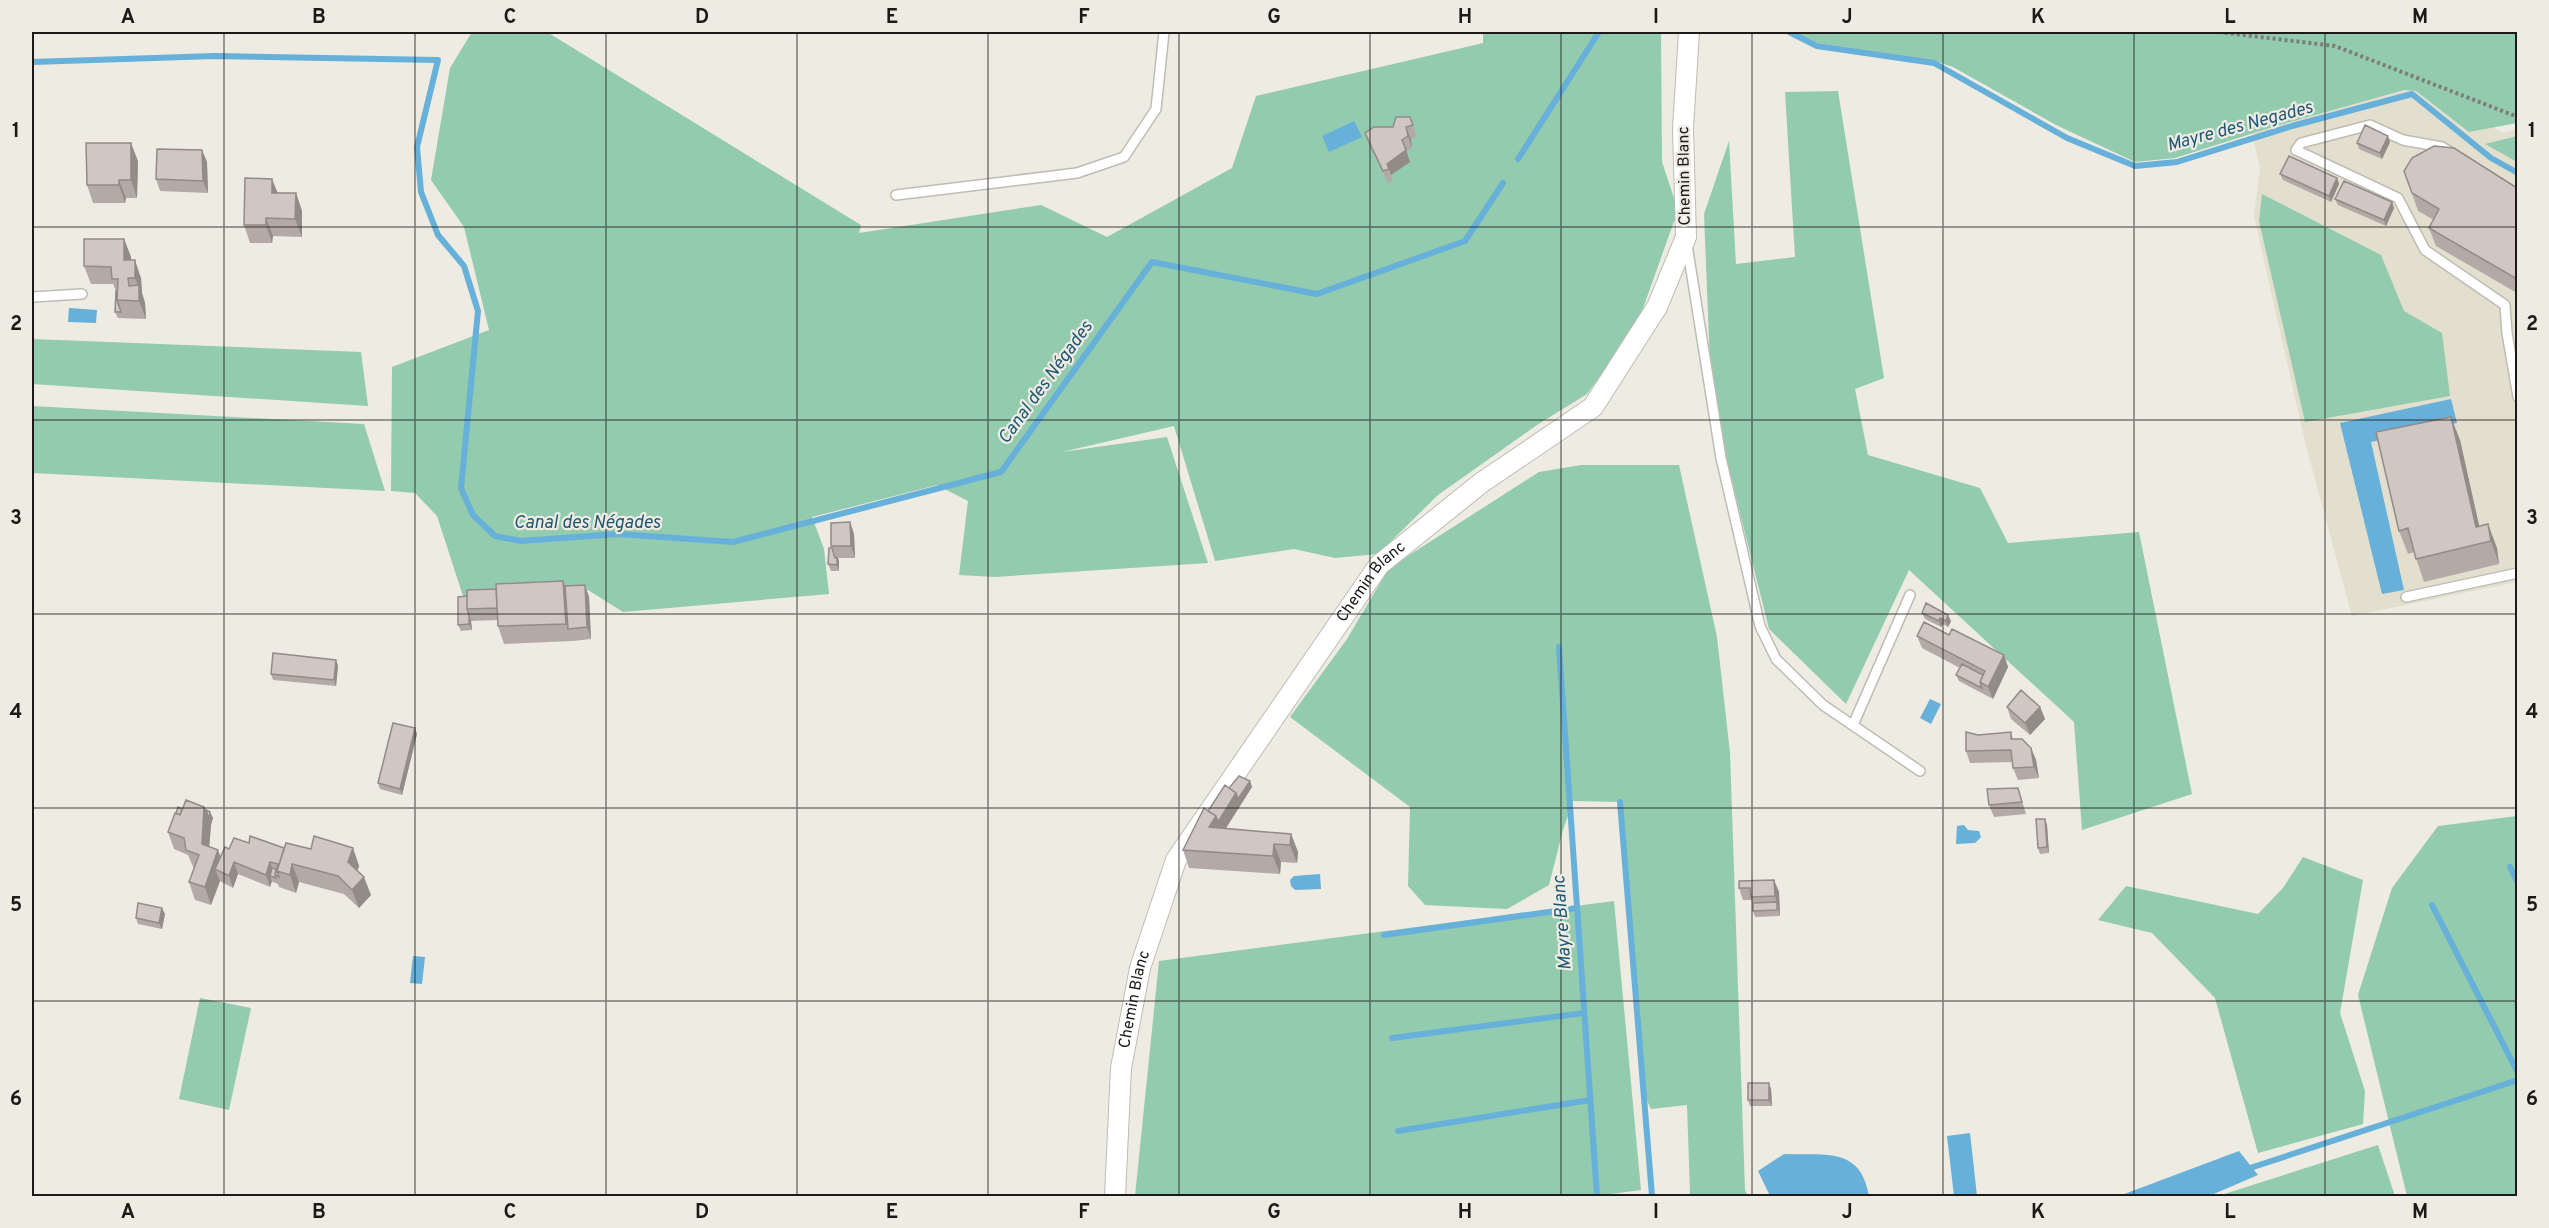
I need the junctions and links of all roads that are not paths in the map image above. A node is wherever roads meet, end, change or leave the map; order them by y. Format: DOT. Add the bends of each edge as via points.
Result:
graph roads {
  1 [pos="1164,32"];
  2 [pos="1689,32"];
  3 [pos="2461,158"];
  4 [pos="896,195"];
  5 [pos="1686,237"];
  6 [pos="82,294"];
  7 [pos="32,297"];
  8 [pos="2517,397"];
  9 [pos="2517,573"];
  10 [pos="1910,595"];
  11 [pos="2406,597"];
  12 [pos="1853,725"];
  13 [pos="1920,771"];
  14 [pos="1115,1197"];
  1 -- 4 [label="lane" via="1156,109 1124,157 1077,173"];
  2 -- 5 [label="street, Chemin Blanc" via="1683,129"];
  3 -- 8 [label="lane" via="2442,147 2403,140 2370,125 2301,143 2296,150 2398,198 2426,250 2505,305"];
  5 -- 12 [label="lane" via="1721,458 1760,626 1776,659 1823,705"];
  5 -- 14 [label="street, Chemin Blanc" via="1657,307 1593,407 1481,483 1379,565 1176,860 1140,968 1123,1057"];
  6 -- 7 [label="lane"];
  9 -- 11 [label="lane"];
  10 -- 12 [label="lane"];
  12 -- 13 [label="lane"];
}
